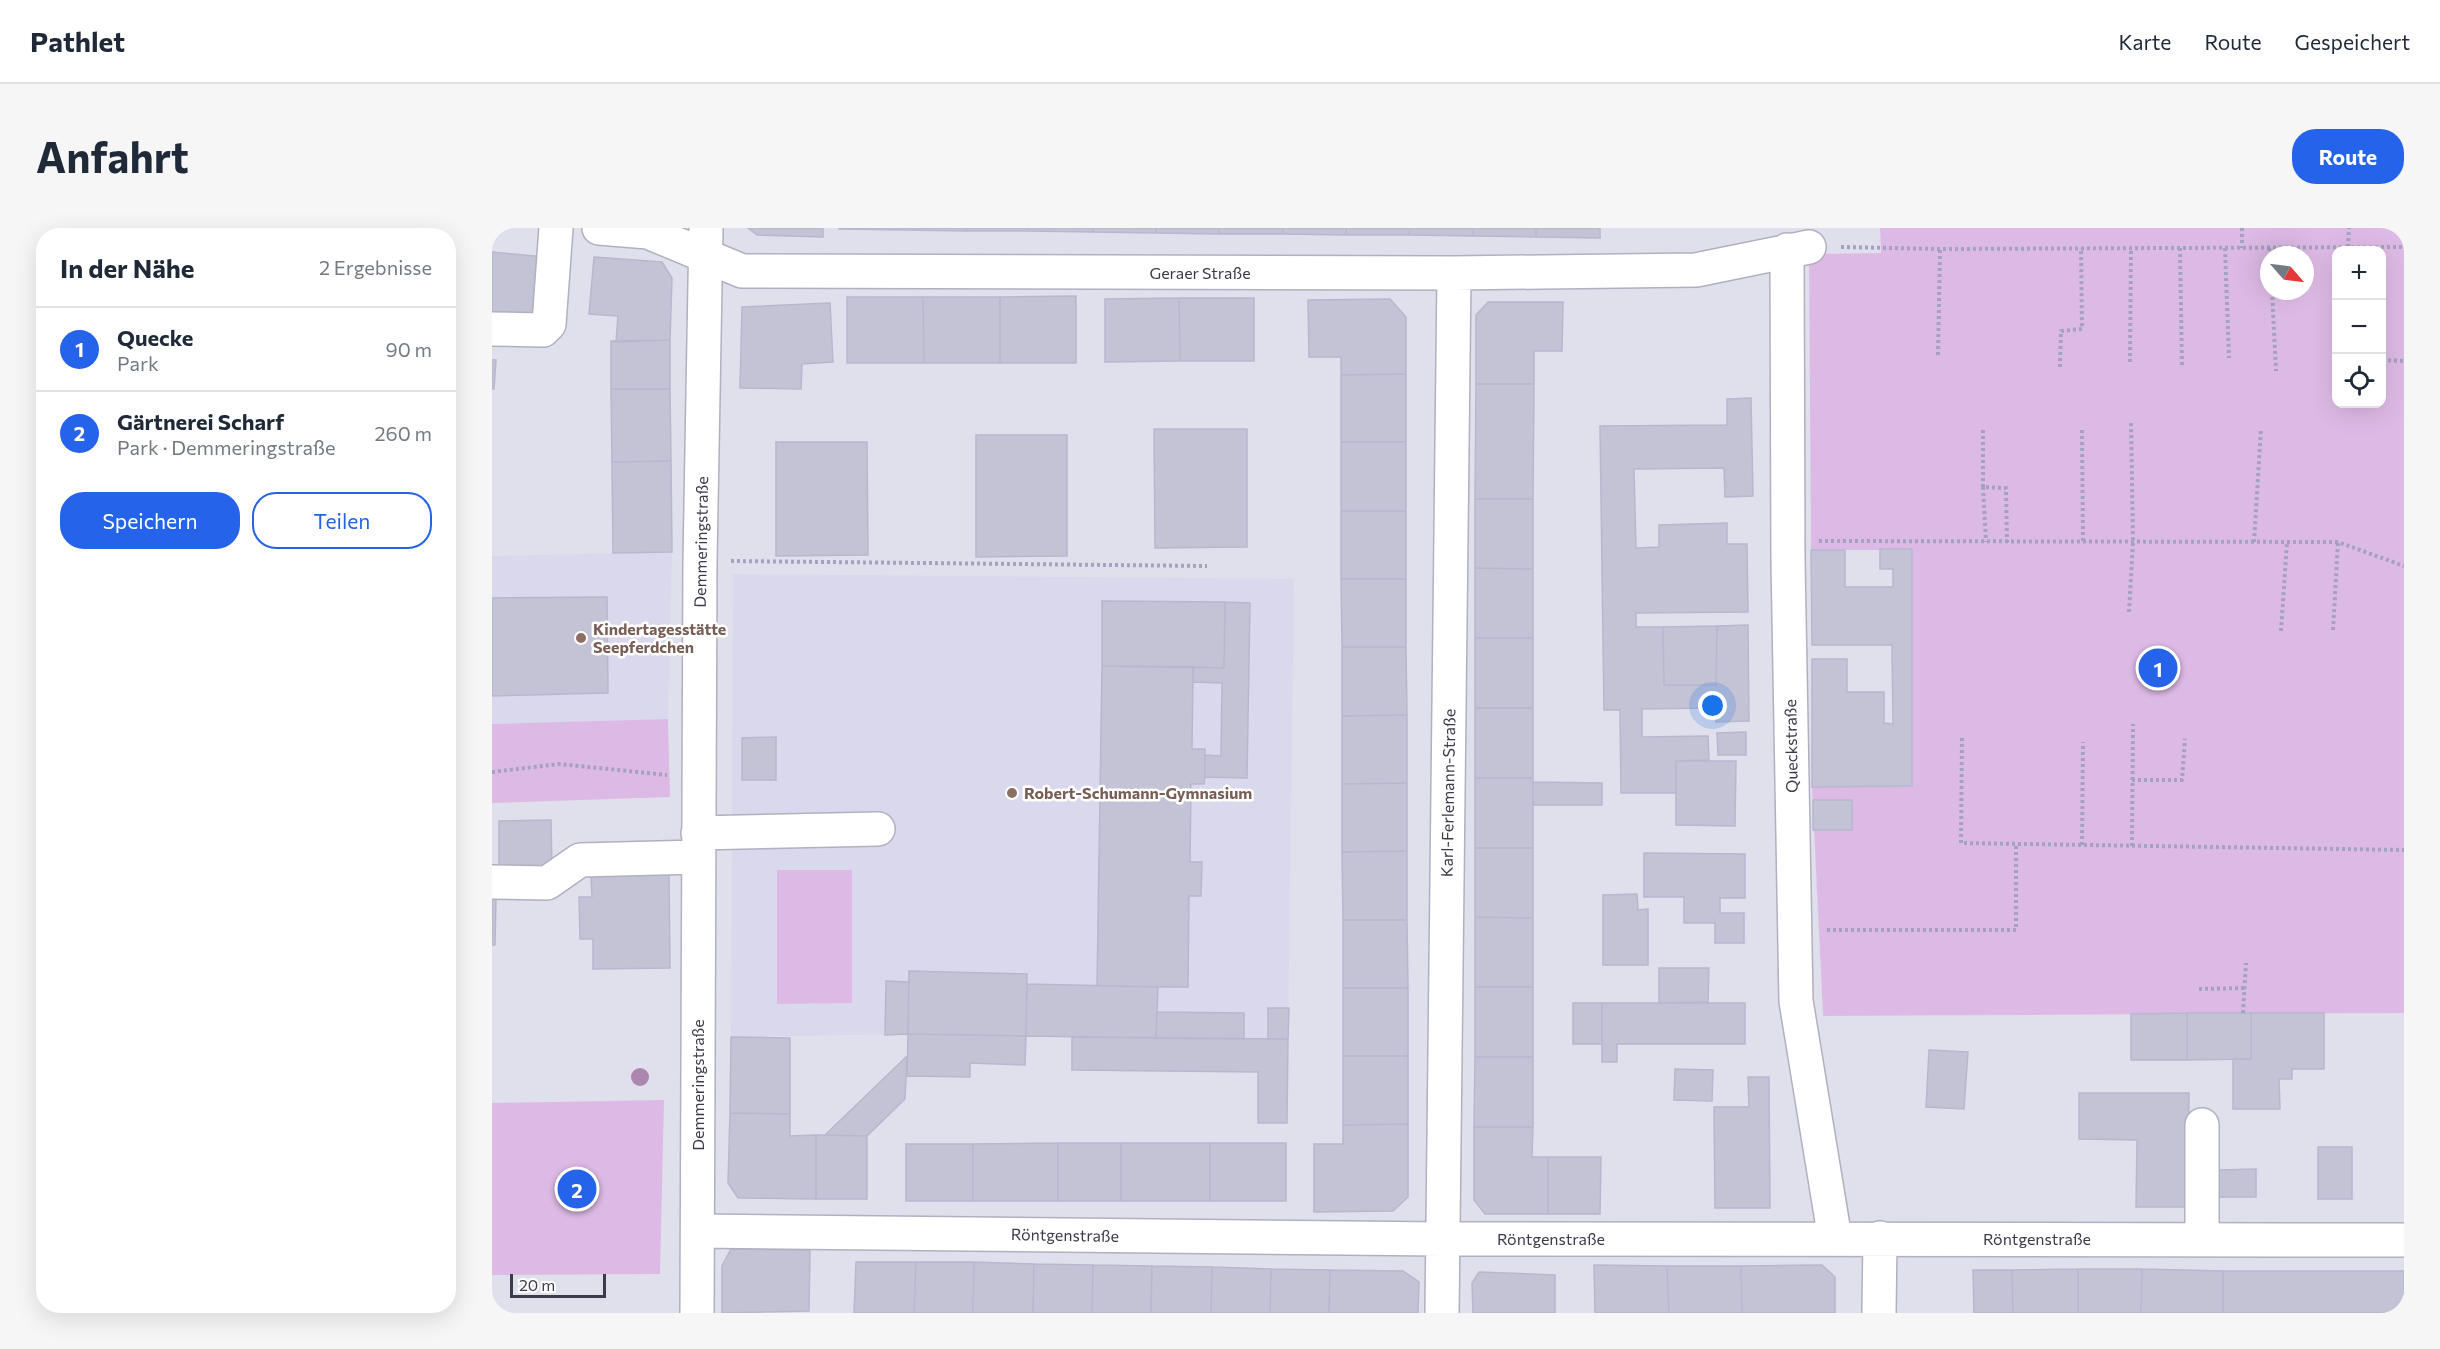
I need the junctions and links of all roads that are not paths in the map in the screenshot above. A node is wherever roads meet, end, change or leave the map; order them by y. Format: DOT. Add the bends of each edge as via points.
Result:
graph roads {
  1 [pos="556,228"];
  2 [pos="599,228"];
  3 [pos="706,242"];
  4 [pos="1798,248"];
  5 [pos="1454,273"];
  6 [pos="492,329"];
  7 [pos="878,829"];
  8 [pos="698,845"];
  9 [pos="492,882"];
  10 [pos="2202,1125"];
  11 [pos="698,1230"];
  12 [pos="1880,1238"];
  13 [pos="1441,1239"];
  14 [pos="1834,1239"];
  15 [pos="2202,1239"];
  16 [pos="2404,1240"];
  17 [pos="697,1313"];
  18 [pos="1442,1313"];
  19 [pos="1879,1313"];
  1 -- 6 [label="street" via="549,324 543,330 532,331"];
  2 -- 3 [label="street, Geraer Straße"];
  3 -- 5 [label="street, Geraer Straße" via="742,271"];
  3 -- 8 [label="street, Demmeringstraße"];
  4 -- 5 [label="street, Geraer Straße" via="1696,270"];
  4 -- 14 [label="street, Queckstraße" via="1788,541 1796,1001"];
  5 -- 13 [label="street, Karl-Ferlemann-Straße"];
  7 -- 8 [label="street"];
  8 -- 9 [label="street" via="580,860 547,883"];
  8 -- 11 [label="street, Demmeringstraße"];
  10 -- 15 [label="street"];
  11 -- 13 [label="street, Röntgenstraße"];
  11 -- 17 [label="street, Demmeringstraße"];
  12 -- 14 [label="street, Röntgenstraße"];
  12 -- 15 [label="street, Röntgenstraße"];
  12 -- 19 [label="street"];
  13 -- 14 [label="street, Röntgenstraße"];
  13 -- 18 [label="street, Karl-Ferlemann-Straße"];
  15 -- 16 [label="street, Röntgenstraße"];
}
